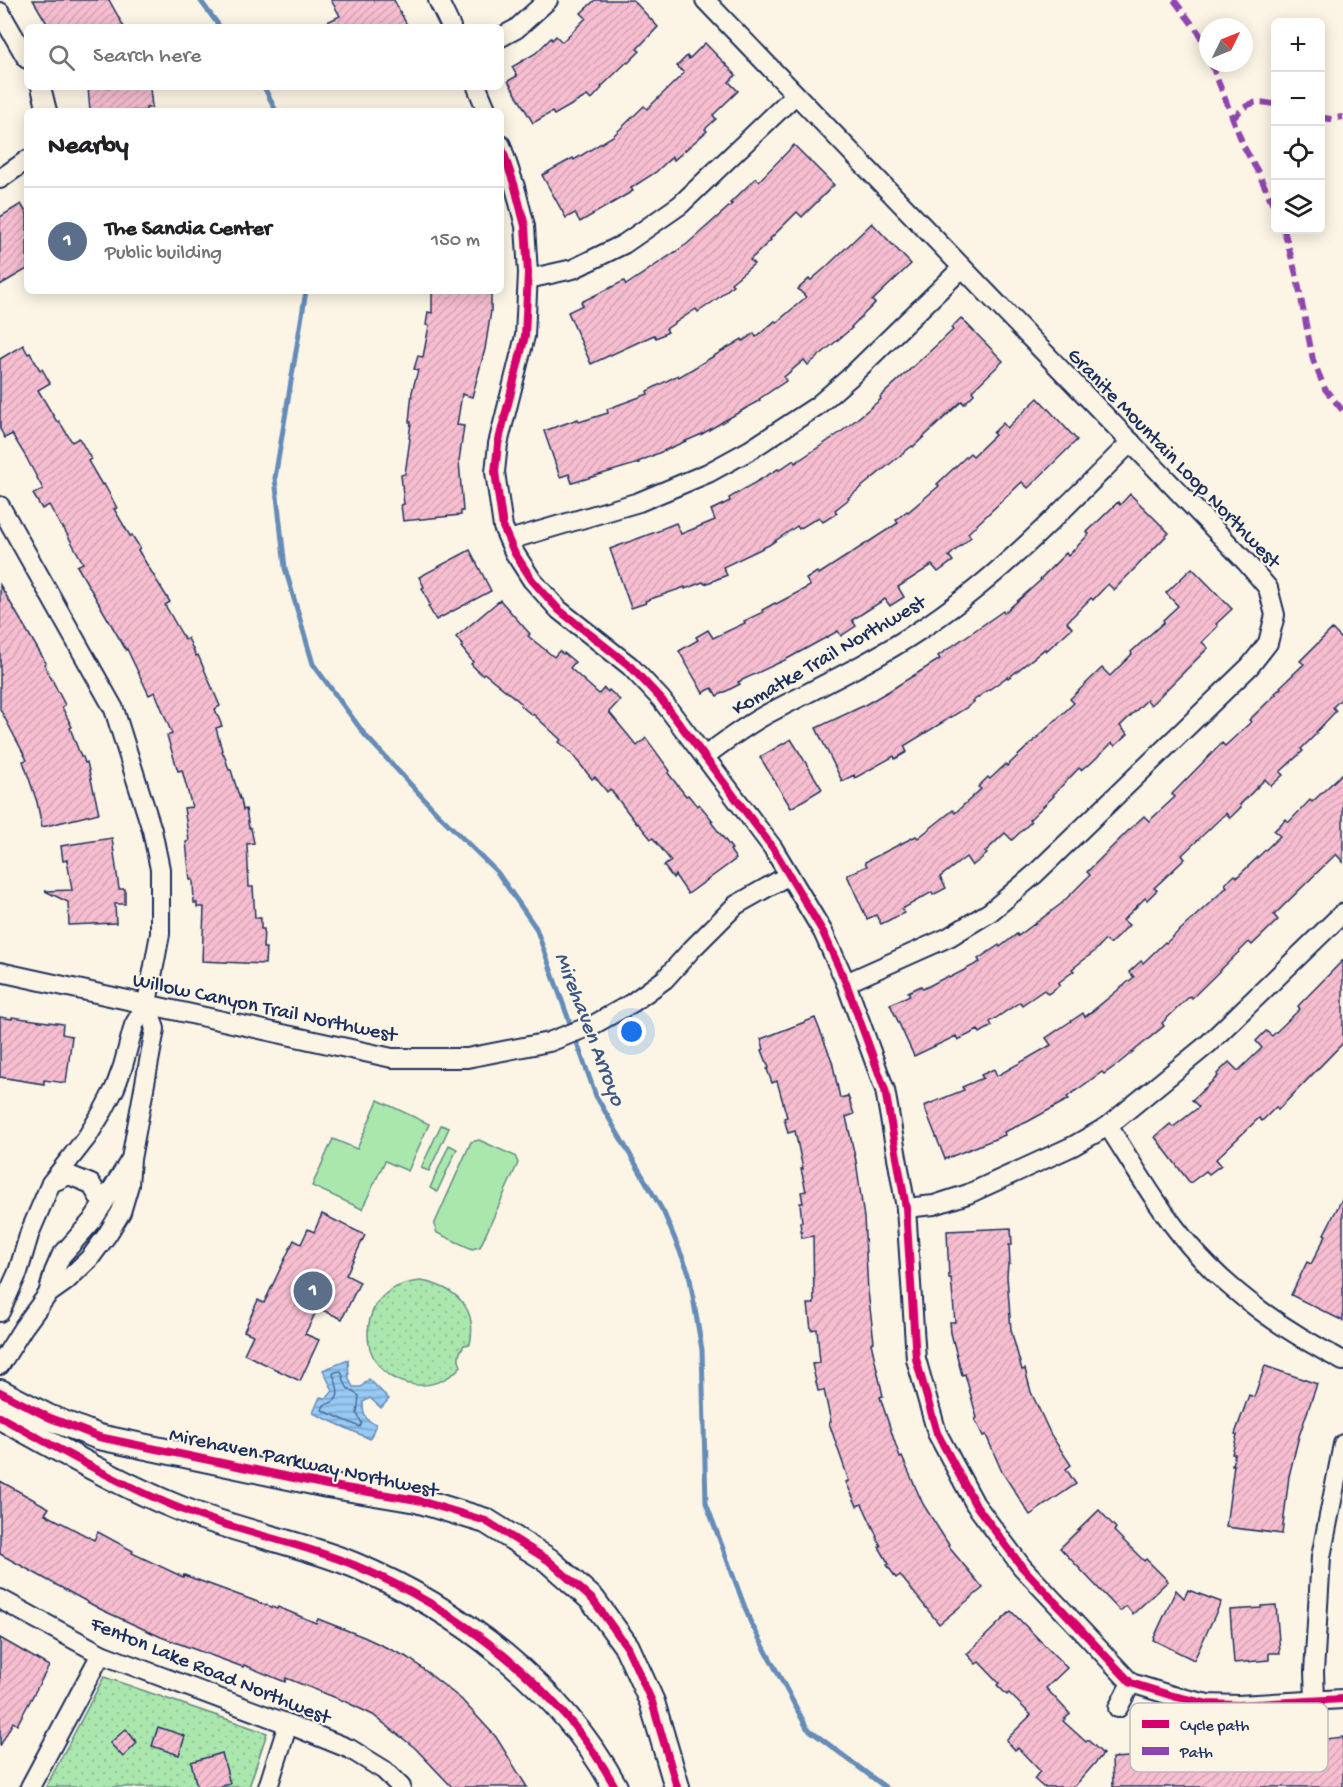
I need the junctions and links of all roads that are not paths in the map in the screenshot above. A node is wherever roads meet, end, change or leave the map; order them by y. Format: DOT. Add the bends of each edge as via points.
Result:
graph roads {
  1 [pos="438,0"];
  2 [pos="548,0"];
  3 [pos="705,0"];
  4 [pos="0,12"];
  5 [pos="450,24"];
  6 [pos="504,35"];
  7 [pos="24,54"];
  8 [pos="42,90"];
  9 [pos="478,90"];
  10 [pos="795,95"];
  11 [pos="46,108"];
  12 [pos="486,108"];
  13 [pos="504,154"];
  14 [pos="24,162"];
  15 [pos="0,179"];
  16 [pos="963,268"];
  17 [pos="528,279"];
  18 [pos="1131,442"];
  19 [pos="0,506"];
  20 [pos="509,540"];
  21 [pos="705,756"];
  22 [pos="789,875"];
  23 [pos="1343,914"];
  24 [pos="0,972"];
  25 [pos="846,983"];
  26 [pos="147,1003"];
  27 [pos="1107,1126"];
  28 [pos="131,1159"];
  29 [pos="51,1183"];
  30 [pos="103,1204"];
  31 [pos="906,1208"];
  32 [pos="48,1294"];
  33 [pos="0,1311"];
  34 [pos="1343,1361"];
  35 [pos="0,1365"];
  36 [pos="0,1392"];
  37 [pos="0,1417"];
  38 [pos="1343,1444"];
  39 [pos="0,1599"];
  40 [pos="101,1654"];
  41 [pos="1131,1683"];
  42 [pos="1343,1699"];
  43 [pos="1315,1700"];
  44 [pos="1204,1703"];
  45 [pos="1269,1703"];
  46 [pos="1118,1707"];
  47 [pos="288,1724"];
  48 [pos="30,1787"];
  49 [pos="268,1787"];
  50 [pos="402,1787"];
  51 [pos="615,1787"];
  52 [pos="677,1787"];
  1 -- 5 [label="street"];
  2 -- 6 [label="street"];
  3 -- 10 [label="street, Granite Mountain Loop Northwest"];
  4 -- 7 [label="street"];
  8 -- 11 [label="street"];
  9 -- 12 [label="street"];
  10 -- 16 [label="street, Granite Mountain Loop Northwest"];
  10 -- 17 [label="street" via="659,221 624,244 573,268"];
  13 -- 17 [label="street" via="525,226"];
  14 -- 15 [label="street"];
  16 -- 18 [label="street, Granite Mountain Loop Northwest"];
  16 -- 20 [label="street" via="817,406 750,450 708,473 639,502"];
  17 -- 20 [label="street" via="525,336 498,444 495,472 503,527"];
  18 -- 21 [label="street, Komatke Trail Northwest" via="1030,542 963,599 922,629 768,713"];
  18 -- 25 [label="street, Granite Mountain Loop Northwest" via="1268,588 1275,615 1268,643 1250,666 1035,874 990,912 949,937"];
  19 -- 26 [label="street" via="114,709 152,830 160,869 160,934"];
  20 -- 21 [label="street" via="532,580 559,610 630,666"];
  21 -- 22 [label="street"];
  22 -- 25 [label="street" via="823,932"];
  22 -- 26 [label="street, Willow Canyon Trail Northwest" via="736,905 665,979 632,1003 593,1025 549,1042 506,1052 467,1058 392,1058"];
  23 -- 27 [label="street" via="1208,1044"];
  24 -- 26 [label="street, Willow Canyon Trail Northwest"];
  25 -- 31 [label="street" via="885,1089"];
  26 -- 28 [label="street" via="155,1029"];
  26 -- 29 [label="street" via="134,1025 111,1096 87,1137"];
  27 -- 31 [label="street" via="1073,1146 968,1194 934,1205"];
  27 -- 34 [label="street" via="1190,1246 1219,1276 1256,1309"];
  28 -- 30 [label="street"];
  28 -- 32 [label="street" via="121,1212 107,1235 90,1258"];
  29 -- 30 [label="street" via="69,1175 91,1184"];
  29 -- 33 [label="street"];
  30 -- 32 [label="street" via="61,1256"];
  31 -- 41 [label="street" via="916,1359 937,1433 975,1504 1022,1567"];
  32 -- 35 [label="street"];
  36 -- 52 [label="street, Mirehaven Parkway Northwest" via="99,1437 417,1500 486,1521 548,1560 593,1600 627,1647 652,1702"];
  37 -- 51 [label="street" via="140,1492 353,1565 457,1621 501,1653 545,1693 580,1734"];
  38 -- 43 [label="street" via="1321,1557"];
  39 -- 40 [label="street, Fenton Lake Road Northwest"];
  40 -- 47 [label="street, Fenton Lake Road Northwest"];
  40 -- 48 [label="street"];
  41 -- 44 [label="street"];
  41 -- 46 [label="street"];
  42 -- 43 [label="street"];
  43 -- 45 [label="street"];
  47 -- 49 [label="street"];
  47 -- 50 [label="street, Fenton Lake Road Northwest" via="350,1749 384,1770"];
}
